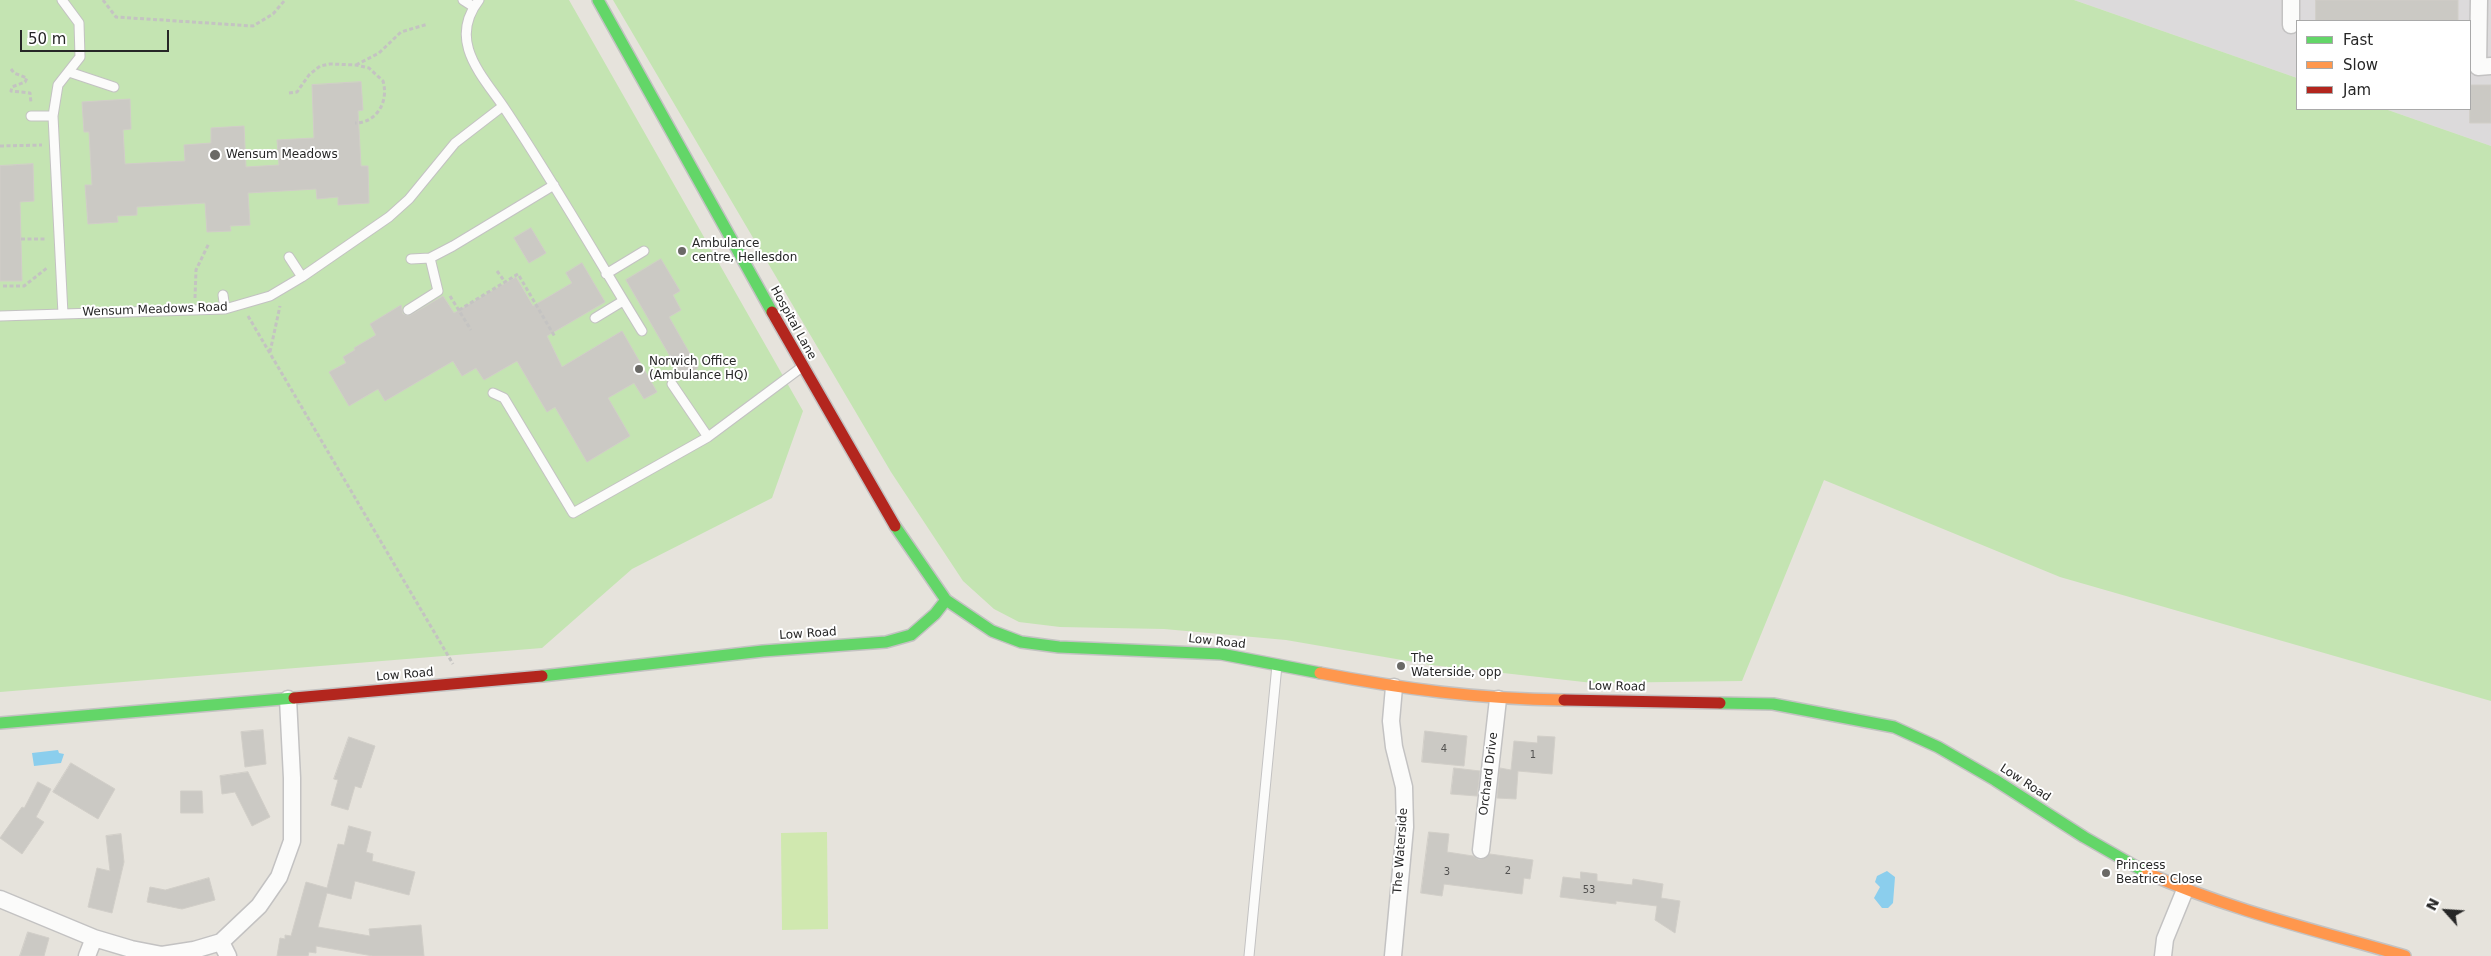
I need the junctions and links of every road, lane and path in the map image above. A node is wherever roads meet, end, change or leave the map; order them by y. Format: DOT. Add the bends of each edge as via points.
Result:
graph roads {
  1 [pos="62,0"];
  2 [pos="103,0"];
  3 [pos="285,0"];
  4 [pos="463,0"];
  5 [pos="598,0"];
  6 [pos="2291,0"];
  7 [pos="2479,0"];
  8 [pos="476,4"];
  9 [pos="428,24"];
  10 [pos="2290,25"];
  11 [pos="356,65"];
  12 [pos="2480,66"];
  13 [pos="11,69"];
  14 [pos="68,72"];
  15 [pos="114,87"];
  16 [pos="289,93"];
  17 [pos="503,106"];
  18 [pos="31,116"];
  19 [pos="53,116"];
  20 [pos="355,123"];
  21 [pos="55,144"];
  22 [pos="0,146"];
  23 [pos="554,185"];
  24 [pos="21,239"];
  25 [pos="58,239"];
  26 [pos="208,243"];
  27 [pos="644,250"];
  28 [pos="289,257"];
  29 [pos="430,258"];
  30 [pos="411,259"];
  31 [pos="60,266"];
  32 [pos="497,271"];
  33 [pos="606,274"];
  34 [pos="302,277"];
  35 [pos="505,282"];
  36 [pos="3,286"];
  37 [pos="284,288"];
  38 [pos="438,291"];
  39 [pos="224,295"];
  40 [pos="623,301"];
  41 [pos="241,305"];
  42 [pos="225,309"];
  43 [pos="408,310"];
  44 [pos="459,310"];
  45 [pos="197,311"];
  46 [pos="62,314"];
  47 [pos="0,316"];
  48 [pos="595,318"];
  49 [pos="471,330"];
  50 [pos="642,331"];
  51 [pos="555,337"];
  52 [pos="270,352"];
  53 [pos="802,366"];
  54 [pos="672,384"];
  55 [pos="493,393"];
  56 [pos="708,437"];
  57 [pos="946,600"];
  58 [pos="1276,664"];
  59 [pos="464,684"];
  60 [pos="1394,687"];
  61 [pos="1498,698"];
  62 [pos="288,699"];
  63 [pos="0,723"];
  64 [pos="1481,850"];
  65 [pos="2186,890"];
  66 [pos="0,899"];
  67 [pos="94,938"];
  68 [pos="225,949"];
  69 [pos="86,956"];
  70 [pos="1249,956"];
  71 [pos="1393,956"];
  72 [pos="2163,956"];
  73 [pos="2405,956"];
  1 -- 14 [label="lane" via="79,23 80,57"];
  2 -- 3 [label="path" via="116,17 126,19 253,26 273,14"];
  4 -- 8 [label="lane"];
  5 -- 53 [label="street, Hospital Lane"];
  6 -- 10 [label="street"];
  7 -- 12 [label="street"];
  8 -- 17 [label="lane" via="465,38 469,56"];
  9 -- 11 [label="path" via="401,32 379,53"];
  11 -- 16 [label="path" via="320,66 297,92"];
  11 -- 20 [label="path" via="373,71 383,80 385,88 381,109 364,123"];
  13 -- 18 [label="path" via="27,78 11,91 31,94"];
  14 -- 15 [label="lane"];
  14 -- 19 [label="lane" via="58,85"];
  17 -- 23 [label="lane"];
  17 -- 34 [label="lane, Wensum Meadows Road" via="455,143 409,199 389,217"];
  18 -- 19 [label="lane"];
  19 -- 21 [label="lane"];
  21 -- 22 [label="path"];
  21 -- 25 [label="lane"];
  23 -- 29 [label="lane"];
  23 -- 33 [label="lane"];
  24 -- 25 [label="path"];
  25 -- 31 [label="lane"];
  26 -- 45 [label="path" via="196,270"];
  27 -- 33 [label="lane"];
  28 -- 34 [label="lane"];
  29 -- 30 [label="lane"];
  29 -- 38 [label="lane"];
  31 -- 36 [label="path" via="43,270 24,286"];
  31 -- 46 [label="lane"];
  32 -- 35 [label="path"];
  33 -- 40 [label="lane"];
  34 -- 37 [label="lane, Wensum Meadows Road"];
  35 -- 44 [label="path"];
  35 -- 51 [label="path" via="518,274"];
  37 -- 41 [label="lane, Wensum Meadows Road"];
  37 -- 52 [label="path"];
  38 -- 43 [label="lane"];
  38 -- 44 [label="path" via="448,293"];
  39 -- 42 [label="lane"];
  40 -- 48 [label="lane"];
  40 -- 50 [label="lane"];
  41 -- 42 [label="lane, Wensum Meadows Road"];
  41 -- 52 [label="path"];
  42 -- 45 [label="lane, Wensum Meadows Road"];
  44 -- 49 [label="path"];
  45 -- 46 [label="lane, Wensum Meadows Road"];
  46 -- 47 [label="lane, Wensum Meadows Road"];
  52 -- 59 [label="path"];
  53 -- 56 [label="lane"];
  53 -- 57 [label="street, Hospital Lane" via="902,538"];
  54 -- 56 [label="lane"];
  55 -- 56 [label="lane" via="504,398 573,513"];
  57 -- 58 [label="street, Low Road" via="992,631 1021,642 1059,647 1221,654"];
  57 -- 59 [label="street, Low Road" via="911,635 886,642 763,651"];
  58 -- 60 [label="street, Low Road"];
  58 -- 70 [label="lane"];
  59 -- 62 [label="street, Low Road"];
  60 -- 61 [label="street, Low Road"];
  60 -- 71 [label="street, The Waterside" via="1391,721 1404,787 1405,827"];
  61 -- 64 [label="street, Orchard Drive"];
  61 -- 65 [label="street, Low Road" via="1773,704 1894,727 1987,775 2143,871"];
  62 -- 63 [label="street, Low Road"];
  62 -- 68 [label="street" via="292,841 279,877"];
  65 -- 72 [label="street" via="2166,939"];
  65 -- 73 [label="street, Low Road"];
  66 -- 67 [label="street"];
  67 -- 68 [label="street" via="162,955"];
  67 -- 69 [label="street"];
}
